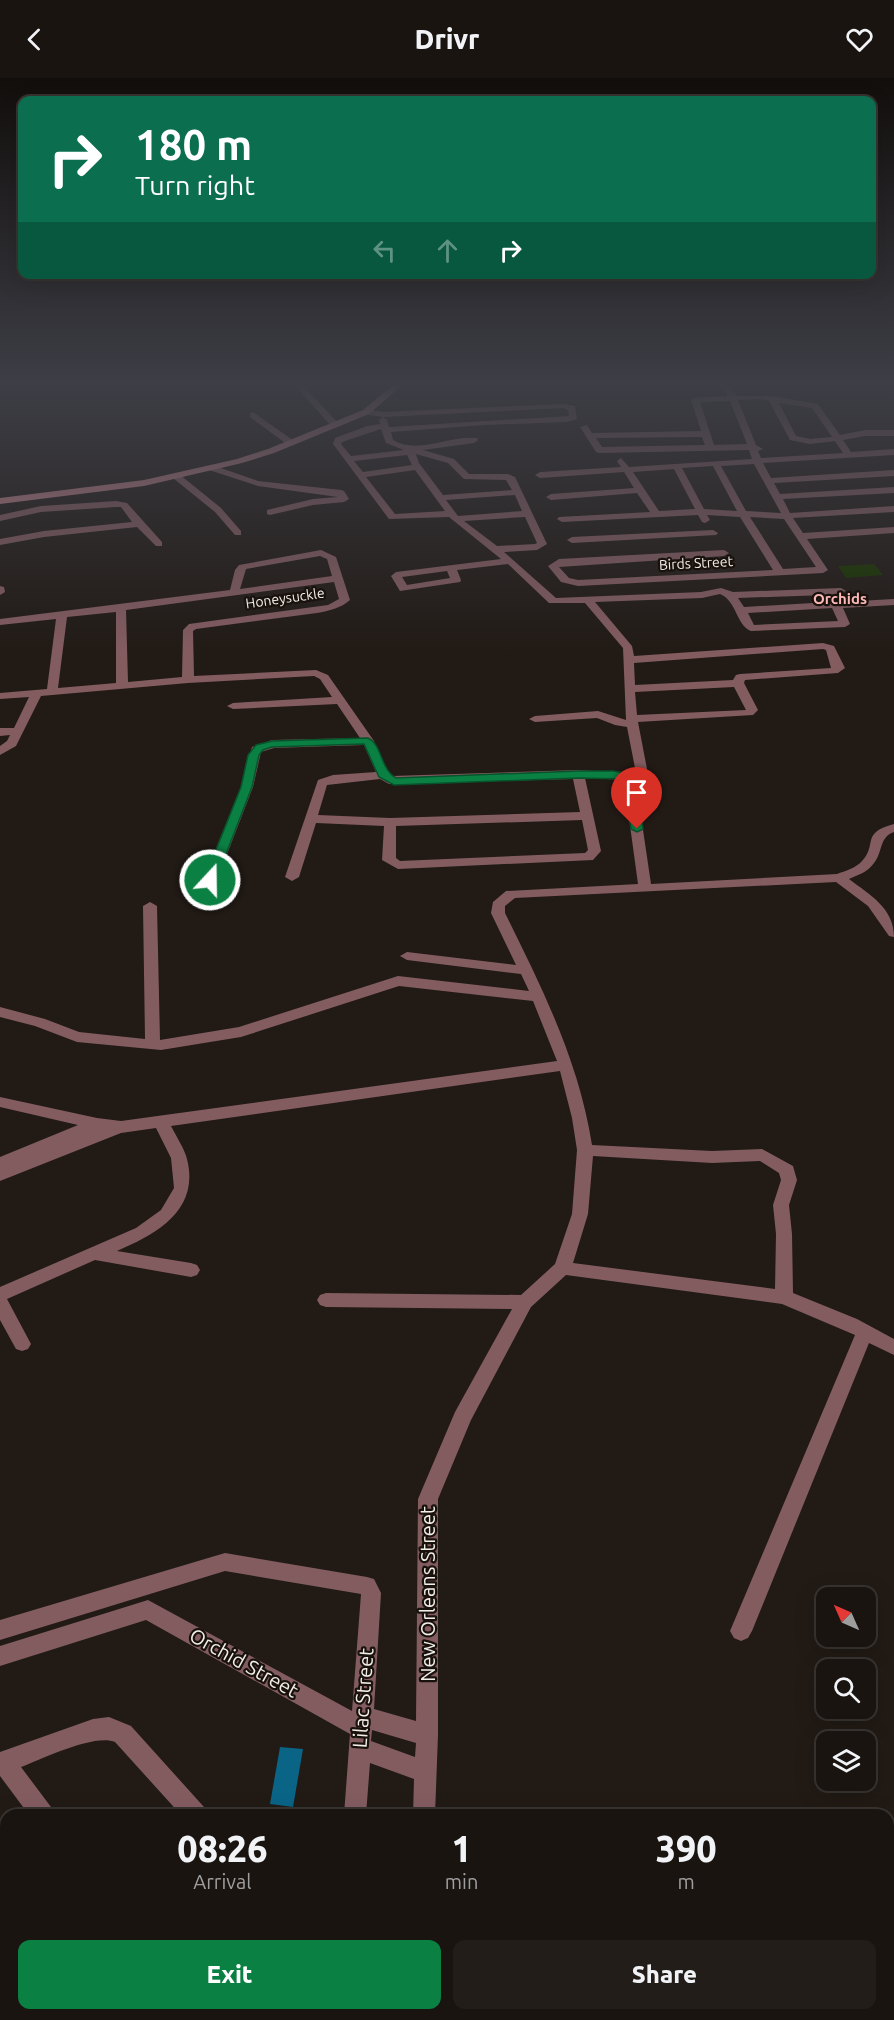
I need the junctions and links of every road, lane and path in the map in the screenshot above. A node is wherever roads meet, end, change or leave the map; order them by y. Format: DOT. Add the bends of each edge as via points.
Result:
graph roads {
  1 [pos="196,472"];
  2 [pos="221,472"];
  3 [pos="358,472"];
  4 [pos="385,472"];
  5 [pos="421,472"];
  6 [pos="462,472"];
  7 [pos="581,472"];
  8 [pos="628,472"];
  9 [pos="679,472"];
  10 [pos="720,472"];
  11 [pos="764,472"];
  12 [pos="894,473"];
  13 [pos="361,475"];
  14 [pos="540,475"];
  15 [pos="176,476"];
  16 [pos="769,481"];
  17 [pos="639,490"];
  18 [pos="894,490"];
  19 [pos="310,491"];
  20 [pos="518,492"];
  21 [pos="551,497"];
  22 [pos="777,497"];
  23 [pos="439,498"];
  24 [pos="0,501"];
  25 [pos="313,502"];
  26 [pos="894,509"];
  27 [pos="270,512"];
  28 [pos="700,512"];
  29 [pos="526,514"];
  30 [pos="656,514"];
  31 [pos="743,514"];
  32 [pos="787,516"];
  33 [pos="453,517"];
  34 [pos="0,518"];
  35 [pos="562,519"];
  36 [pos="139,524"];
  37 [pos="894,530"];
  38 [pos="238,533"];
  39 [pos="713,533"];
  40 [pos="801,536"];
  41 [pos="572,540"];
  42 [pos="0,542"];
  43 [pos="159,544"];
  44 [pos="496,549"];
  45 [pos="724,553"];
  46 [pos="510,561"];
  47 [pos="451,569"];
  48 [pos="780,573"];
  49 [pos="736,575"];
  50 [pos="339,578"];
  51 [pos="234,593"];
  52 [pos="733,595"];
  53 [pos="588,600"];
  54 [pos="894,602"];
  55 [pos="837,604"];
  56 [pos="121,608"];
  57 [pos="742,610"];
  58 [pos="62,616"];
  59 [pos="0,622"];
  60 [pos="628,660"];
  61 [pos="188,680"];
  62 [pos="738,683"];
  63 [pos="122,686"];
  64 [pos="630,689"];
  65 [pos="52,691"];
  66 [pos="37,693"];
  67 [pos="0,696"];
  68 [pos="339,700"];
  69 [pos="233,706"];
  70 [pos="535,719"];
  71 [pos="631,722"];
  72 [pos="18,731"];
  73 [pos="0,732"];
  74 [pos="368,741"];
  75 [pos="0,751"];
  76 [pos="578,774"];
  77 [pos="383,775"];
  78 [pos="633,777"];
  79 [pos="588,816"];
  80 [pos="312,819"];
  81 [pos="390,822"];
  82 [pos="894,828"];
  83 [pos="292,877"];
  84 [pos="839,878"];
  85 [pos="210,880"];
  86 [pos="645,887"];
  87 [pos="150,906"];
  88 [pos="894,933"];
  89 [pos="407,956"];
  90 [pos="524,970"];
  91 [pos="539,997"];
  92 [pos="0,1012"];
  93 [pos="153,1045"];
  94 [pos="566,1065"];
  95 [pos="0,1102"];
  96 [pos="161,1121"];
  97 [pos="97,1124"];
  98 [pos="121,1127"];
  99 [pos="585,1150"];
  100 [pos="0,1163"];
  101 [pos="0,1175"];
  102 [pos="95,1254"];
  103 [pos="562,1268"];
  104 [pos="191,1270"];
  105 [pos="0,1294"];
  106 [pos="784,1298"];
  107 [pos="326,1300"];
  108 [pos="525,1302"];
  109 [pos="0,1303"];
  110 [pos="865,1332"];
  111 [pos="22,1344"];
  112 [pos="894,1348"];
  113 [pos="145,1587"];
  114 [pos="148,1610"];
  115 [pos="0,1630"];
  116 [pos="741,1631"];
  117 [pos="0,1656"];
  118 [pos="361,1731"];
  119 [pos="427,1735"];
  120 [pos="1,1763"];
  121 [pos="426,1772"];
  122 [pos="38,1809"];
  123 [pos="191,1809"];
  124 [pos="355,1809"];
  125 [pos="424,1809"];
  1 -- 15 [label="street"];
  2 -- 19 [label="street" via="242,480"];
  3 -- 13 [label="street"];
  4 -- 13 [label="street"];
  5 -- 23 [label="street"];
  6 -- 20 [label="street" via="467,477 510,477"];
  7 -- 14 [label="street"];
  8 -- 17 [label="street"];
  9 -- 28 [label="street"];
  10 -- 31 [label="street"];
  11 -- 16 [label="street"];
  12 -- 16 [label="street"];
  13 -- 33 [label="street" via="392,517"];
  15 -- 24 [label="street"];
  15 -- 38 [label="street" via="218,510"];
  16 -- 22 [label="street"];
  17 -- 21 [label="street"];
  17 -- 30 [label="street"];
  18 -- 22 [label="street"];
  19 -- 25 [label="street"];
  19 -- 25 [label="street" via="341,493 344,499"];
  20 -- 23 [label="street"];
  20 -- 29 [label="street"];
  22 -- 32 [label="street"];
  23 -- 33 [label="street"];
  25 -- 27 [label="street"];
  26 -- 32 [label="street"];
  28 -- 30 [label="street"];
  28 -- 31 [label="street"];
  28 -- 39 [label="street"];
  29 -- 33 [label="street"];
  29 -- 44 [label="street" via="540,546"];
  30 -- 35 [label="street"];
  31 -- 32 [label="street"];
  31 -- 48 [label="street"];
  32 -- 40 [label="street"];
  33 -- 44 [label="street"];
  34 -- 36 [label="street" via="41,509 116,504 124,505"];
  36 -- 42 [label="street"];
  36 -- 43 [label="street"];
  37 -- 40 [label="street"];
  39 -- 41 [label="street"];
  39 -- 45 [label="street"];
  40 -- 48 [label="street, Birds Street" via="824,568"];
  44 -- 46 [label="street"];
  45 -- 49 [label="street"];
  45 -- 49 [label="street, Birds Street" via="554,564 565,580 572,583"];
  46 -- 47 [label="street"];
  46 -- 53 [label="street" via="551,600"];
  47 -- 47 [label="street" via="456,580 404,589 396,576"];
  48 -- 49 [label="street, Birds Street"];
  50 -- 51 [label="street"];
  50 -- 51 [label="street, Honeysuckle" via="332,557 316,554 243,567"];
  50 -- 61 [label="street, Honeysuckle" via="345,600 331,607 190,628"];
  51 -- 56 [label="street"];
  52 -- 53 [label="street" via="716,591 702,595"];
  52 -- 55 [label="street" via="836,592"];
  52 -- 57 [label="street"];
  53 -- 60 [label="street" via="626,645"];
  54 -- 55 [label="street"];
  55 -- 57 [label="street"];
  55 -- 57 [label="street" via="845,624 750,628"];
  56 -- 58 [label="street"];
  56 -- 63 [label="street"];
  58 -- 59 [label="street"];
  58 -- 65 [label="street"];
  60 -- 62 [label="street" via="823,646 830,648 839,668 834,672 742,676"];
  60 -- 64 [label="street"];
  61 -- 63 [label="street"];
  61 -- 68 [label="street" via="316,673 324,677"];
  62 -- 64 [label="street"];
  62 -- 71 [label="street" via="752,710 749,713"];
  63 -- 65 [label="street"];
  64 -- 71 [label="street"];
  65 -- 66 [label="street"];
  66 -- 67 [label="street"];
  66 -- 72 [label="street"];
  68 -- 69 [label="street"];
  68 -- 74 [label="street"];
  70 -- 71 [label="street" via="598,714 619,723"];
  71 -- 78 [label="street" via="640,769"];
  72 -- 73 [label="street"];
  72 -- 75 [label="street" via="12,743"];
  74 -- 77 [label="street"];
  74 -- 85 [label="street" via="272,744 255,750 247,787"];
  76 -- 77 [label="street" via="394,781"];
  76 -- 78 [label="street"];
  76 -- 79 [label="street"];
  77 -- 80 [label="street" via="322,783"];
  78 -- 86 [label="street" via="631,789"];
  79 -- 81 [label="street"];
  79 -- 81 [label="street" via="595,851 591,855 398,865 389,860"];
  80 -- 81 [label="street"];
  80 -- 83 [label="street"];
  82 -- 84 [label="street" via="877,837 871,859 862,869"];
  84 -- 86 [label="street"];
  84 -- 88 [label="street" via="873,903"];
  86 -- 90 [label="street" via="511,894 503,899 498,913"];
  87 -- 93 [label="street"];
  89 -- 90 [label="street"];
  90 -- 91 [label="street"];
  91 -- 93 [label="street" via="398,981 233,1034"];
  91 -- 94 [label="street"];
  92 -- 93 [label="street" via="77,1037"];
  94 -- 96 [label="street"];
  94 -- 99 [label="street"];
  95 -- 97 [label="street"];
  96 -- 98 [label="street"];
  96 -- 102 [label="street" via="179,1158 182,1188 167,1214 142,1233"];
  97 -- 98 [label="street"];
  97 -- 100 [label="street"];
  98 -- 101 [label="street"];
  99 -- 103 [label="street" via="580,1214"];
  99 -- 106 [label="street" via="712,1157 762,1155 787,1170 789,1180 781,1205"];
  102 -- 104 [label="street"];
  102 -- 105 [label="street"];
  103 -- 106 [label="street"];
  103 -- 108 [label="street, New Orleans Street"];
  106 -- 110 [label="street"];
  107 -- 108 [label="street"];
  108 -- 119 [label="street, New Orleans Street" via="462,1419 428,1498"];
  109 -- 111 [label="street"];
  110 -- 112 [label="street"];
  110 -- 116 [label="street"];
  113 -- 114 [label="street"];
  113 -- 115 [label="street"];
  113 -- 118 [label="street, Lilac Street" via="233,1561 369,1588"];
  114 -- 117 [label="street"];
  114 -- 118 [label="street, Orchid Street"];
  118 -- 119 [label="street"];
  118 -- 121 [label="street"];
  118 -- 124 [label="street, Lilac Street"];
  119 -- 121 [label="street, New Orleans Street"];
  120 -- 122 [label="street"];
  120 -- 123 [label="street" via="102,1727 123,1734"];
  121 -- 125 [label="street, New Orleans Street"];
}
